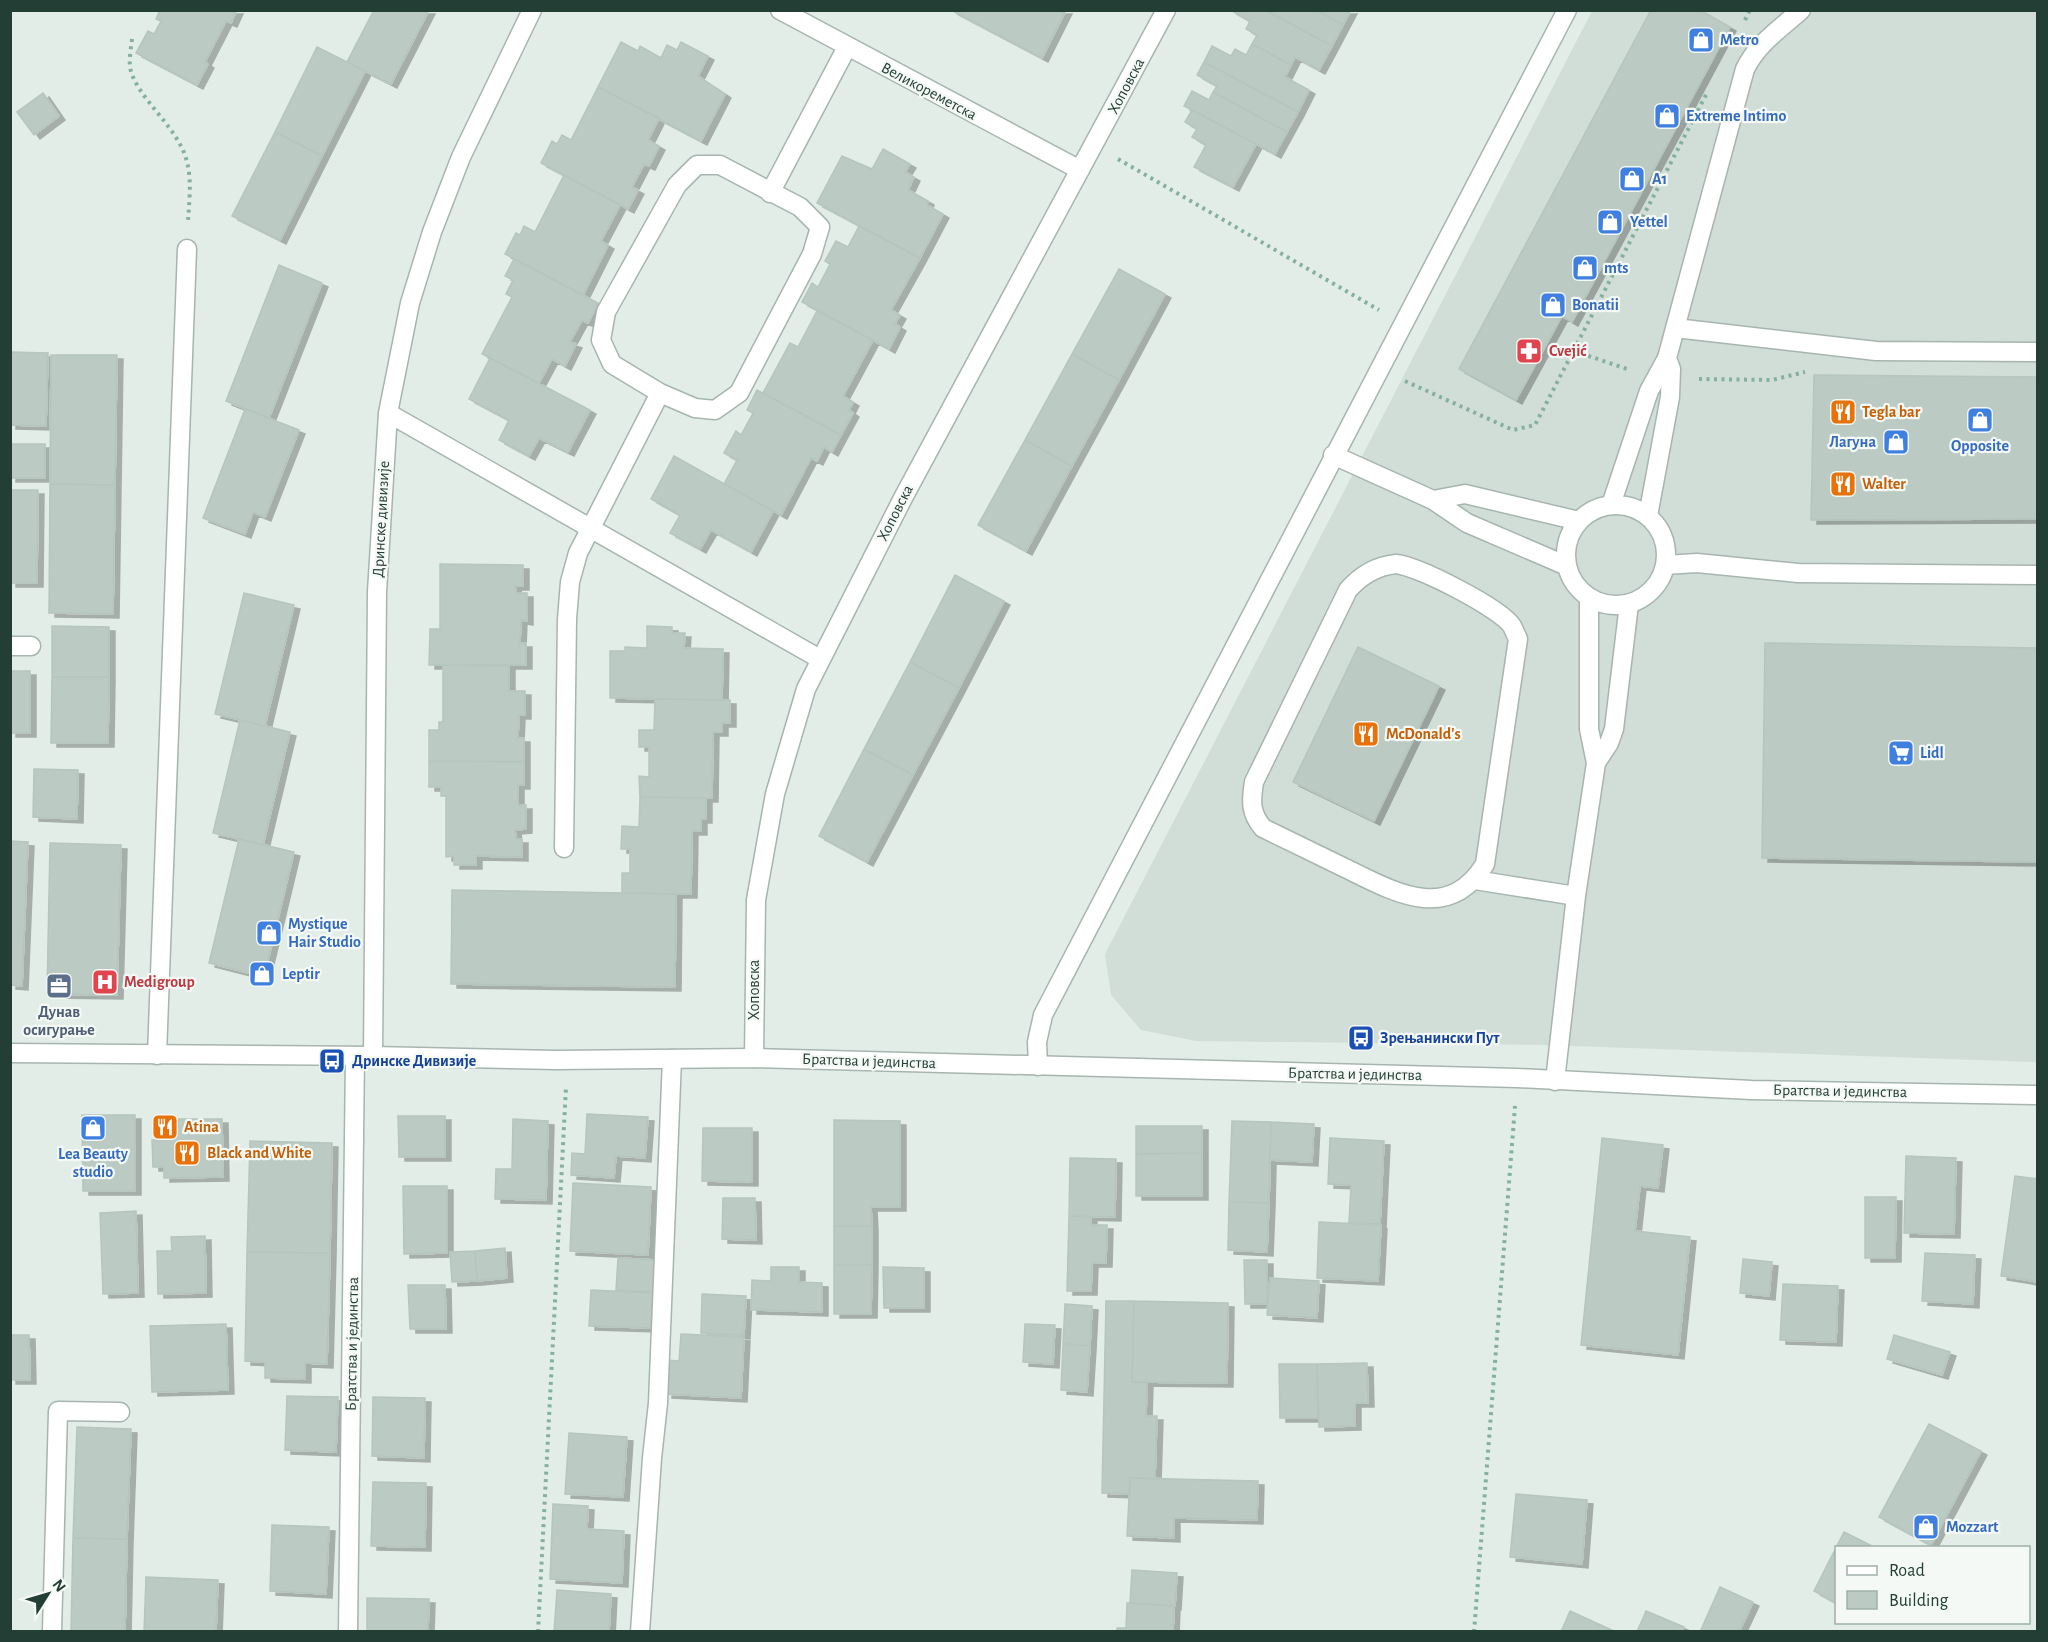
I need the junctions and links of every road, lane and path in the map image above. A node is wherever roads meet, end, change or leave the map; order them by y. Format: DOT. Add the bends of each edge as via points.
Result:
graph roads {
  1 [pos="532,10"];
  2 [pos="780,10"];
  3 [pos="1166,10"];
  4 [pos="1567,10"];
  5 [pos="1750,10"];
  6 [pos="1801,10"];
  7 [pos="1744,22"];
  8 [pos="132,39"];
  9 [pos="847,47"];
  10 [pos="1711,85"];
  11 [pos="1094,145"];
  12 [pos="1080,170"];
  13 [pos="770,193"];
  14 [pos="187,249"];
  15 [pos="1404,324"];
  16 [pos="1675,328"];
  17 [pos="2037,352"];
  18 [pos="1667,358"];
  19 [pos="1380,370"];
  20 [pos="660,393"];
  21 [pos="388,413"];
  22 [pos="1333,455"];
  23 [pos="1433,500"];
  24 [pos="1611,505"];
  25 [pos="1648,516"];
  26 [pos="1579,521"];
  27 [pos="591,529"];
  28 [pos="1665,565"];
  29 [pos="1567,566"];
  30 [pos="2037,575"];
  31 [pos="1590,598"];
  32 [pos="1629,604"];
  33 [pos="10,646"];
  34 [pos="31,646"];
  35 [pos="820,659"];
  36 [pos="1596,763"];
  37 [pos="564,848"];
  38 [pos="1475,880"];
  39 [pos="1576,896"];
  40 [pos="10,1053"];
  41 [pos="157,1055"];
  42 [pos="364,1056"];
  43 [pos="754,1058"];
  44 [pos="672,1059"];
  45 [pos="567,1060"];
  46 [pos="1038,1066"];
  47 [pos="1517,1078"];
  48 [pos="1555,1081"];
  49 [pos="2037,1095"];
  50 [pos="120,1412"];
  51 [pos="52,1632"];
  52 [pos="348,1632"];
  53 [pos="538,1632"];
  54 [pos="640,1632"];
  55 [pos="1474,1632"];
  1 -- 21 [label="street, Дринске дивизије" via="461,158 432,232 410,303"];
  2 -- 9 [label="street, Великореметска"];
  3 -- 11 [label="street, Хоповска"];
  4 -- 15 [label="street"];
  5 -- 7 [label="path"];
  6 -- 16 [label="street" via="1764,41 1745,69"];
  8 -- 14 [label="path" via="130,67 134,80 166,122 187,161"];
  9 -- 12 [label="street, Великореметска"];
  9 -- 13 [label="street"];
  10 -- 19 [label="path" via="1535,425 1513,430"];
  11 -- 12 [label="street, Хоповска"];
  11 -- 15 [label="path"];
  12 -- 35 [label="street, Хоповска"];
  13 -- 20 [label="street" via="800,207 820,227 813,254 739,393 715,410 695,408"];
  13 -- 20 [label="street" via="720,165 697,165 677,185 606,312 601,340 612,364"];
  14 -- 41 [label="street"];
  15 -- 19 [label="street"];
  16 -- 17 [label="street" via="1876,351"];
  16 -- 18 [label="street"];
  18 -- 24 [label="street" via="1648,391"];
  18 -- 25 [label="street" via="1671,369 1670,397"];
  19 -- 22 [label="street"];
  20 -- 27 [label="street"];
  21 -- 27 [label="street"];
  21 -- 42 [label="street, Дринске дивизије" via="377,592"];
  22 -- 23 [label="street"];
  22 -- 46 [label="street" via="1043,1015 1037,1042"];
  23 -- 26 [label="street" via="1465,494"];
  23 -- 29 [label="street" via="1467,523"];
  24 -- 25 [label="street" via="1637,509"];
  24 -- 26 [label="street" via="1593,510"];
  25 -- 28 [label="street" via="1663,538"];
  26 -- 29 [label="street" via="1567,542"];
  27 -- 35 [label="street"];
  27 -- 37 [label="street" via="578,553 570,582"];
  28 -- 30 [label="street" via="1697,563 1798,573"];
  28 -- 32 [label="street" via="1653,590"];
  29 -- 31 [label="street" via="1579,590"];
  31 -- 32 [label="street" via="1616,606"];
  31 -- 36 [label="street" via="1588,729"];
  32 -- 36 [label="street" via="1614,729"];
  33 -- 34 [label="street"];
  35 -- 43 [label="street, Хоповска" via="806,689 775,794 756,900"];
  36 -- 39 [label="street"];
  38 -- 38 [label="street" via="1488,850 1518,639 1512,626 1495,611 1420,569 1396,564 1379,567 1348,590 1254,782 1252,814 1263,828 1400,895 1441,898 1465,889"];
  38 -- 39 [label="street"];
  39 -- 48 [label="street"];
  40 -- 41 [label="street, Братства и јединства"];
  41 -- 42 [label="street, Братства и јединства"];
  42 -- 45 [label="street, Братства и јединства"];
  42 -- 52 [label="street, Братства и јединства"];
  43 -- 44 [label="street, Братства и јединства"];
  43 -- 46 [label="street, Братства и јединства"];
  44 -- 45 [label="street, Братства и јединства"];
  44 -- 54 [label="street" via="658,1403"];
  45 -- 53 [label="path"];
  46 -- 47 [label="street, Братства и јединства"];
  47 -- 48 [label="street, Братства и јединства"];
  47 -- 55 [label="path"];
  48 -- 49 [label="street, Братства и јединства" via="1751,1090"];
  50 -- 51 [label="street" via="58,1411"];
}
